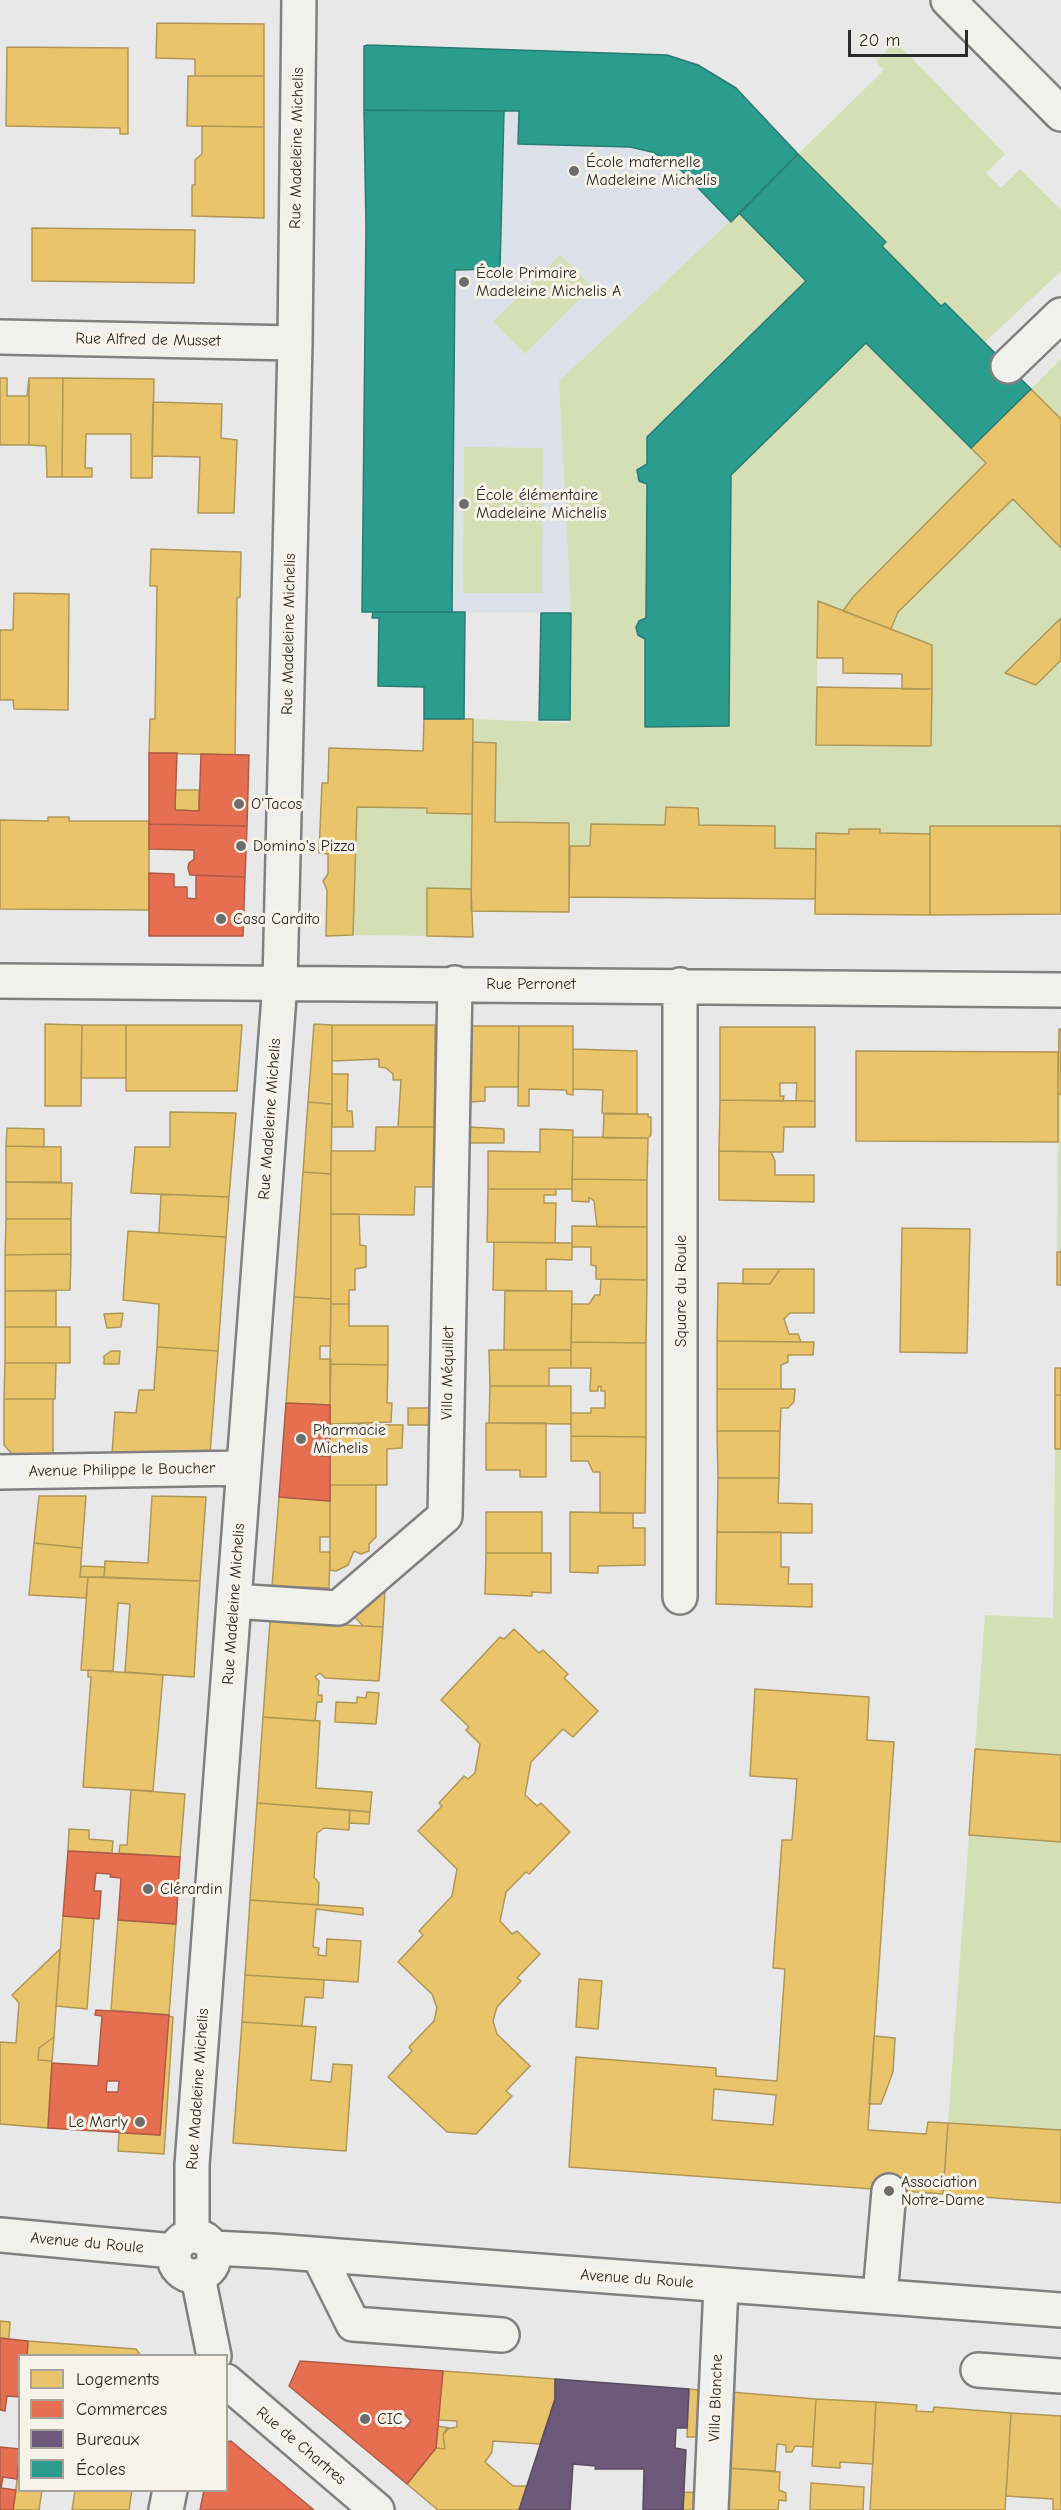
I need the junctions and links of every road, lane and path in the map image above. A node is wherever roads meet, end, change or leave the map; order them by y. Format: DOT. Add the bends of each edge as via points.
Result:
graph roads {
  1 [pos="299,0"];
  2 [pos="948,0"];
  3 [pos="1061,114"];
  4 [pos="1061,315"];
  5 [pos="0,337"];
  6 [pos="296,343"];
  7 [pos="1008,366"];
  8 [pos="0,981"];
  9 [pos="280,983"];
  10 [pos="455,983"];
  11 [pos="680,985"];
  12 [pos="1061,990"];
  13 [pos="244,1468"];
  14 [pos="0,1472"];
  15 [pos="680,1597"];
  16 [pos="234,1601"];
  17 [pos="889,2191"];
  18 [pos="0,2235"];
  19 [pos="193,2245"];
  20 [pos="319,2256"];
  21 [pos="721,2286"];
  22 [pos="880,2296"];
  23 [pos="1061,2310"];
  24 [pos="502,2335"];
  25 [pos="214,2354"];
  26 [pos="978,2370"];
  27 [pos="1061,2376"];
  28 [pos="228,2383"];
  29 [pos="170,2492"];
  30 [pos="166,2510"];
  31 [pos="377,2510"];
  32 [pos="711,2510"];
  1 -- 6 [label="street, Rue Madeleine Michelis"];
  2 -- 3 [label="street"];
  4 -- 7 [label="street"];
  5 -- 6 [label="street, Rue Alfred de Musset"];
  6 -- 9 [label="street, Rue Madeleine Michelis"];
  8 -- 9 [label="street, Rue Perronet"];
  9 -- 10 [label="street, Rue Perronet"];
  9 -- 13 [label="street, Rue Madeleine Michelis"];
  10 -- 11 [label="street, Rue Perronet"];
  10 -- 16 [label="street, Villa Méquillet" via="445,1516 338,1608"];
  11 -- 12 [label="street, Rue Perronet"];
  11 -- 15 [label="street, Square du Roule"];
  13 -- 14 [label="street, Avenue Philippe le Boucher"];
  13 -- 16 [label="street, Rue Madeleine Michelis"];
  16 -- 19 [label="street, Rue Madeleine Michelis" via="193,2153"];
  17 -- 22 [label="street"];
  18 -- 19 [label="street, Avenue du Roule"];
  19 -- 20 [label="street, Avenue du Roule"];
  19 -- 25 [label="street, Rue Madeleine Michelis" via="214,2263 198,2277"];
  20 -- 21 [label="street, Avenue du Roule"];
  20 -- 24 [label="street" via="353,2324"];
  21 -- 22 [label="street, Avenue du Roule"];
  21 -- 32 [label="street, Villa Blanche"];
  22 -- 23 [label="street, Avenue du Roule"];
  26 -- 27 [label="street"];
  28 -- 31 [label="street, Rue de Chartres"];
  29 -- 30 [label="street"];
}
